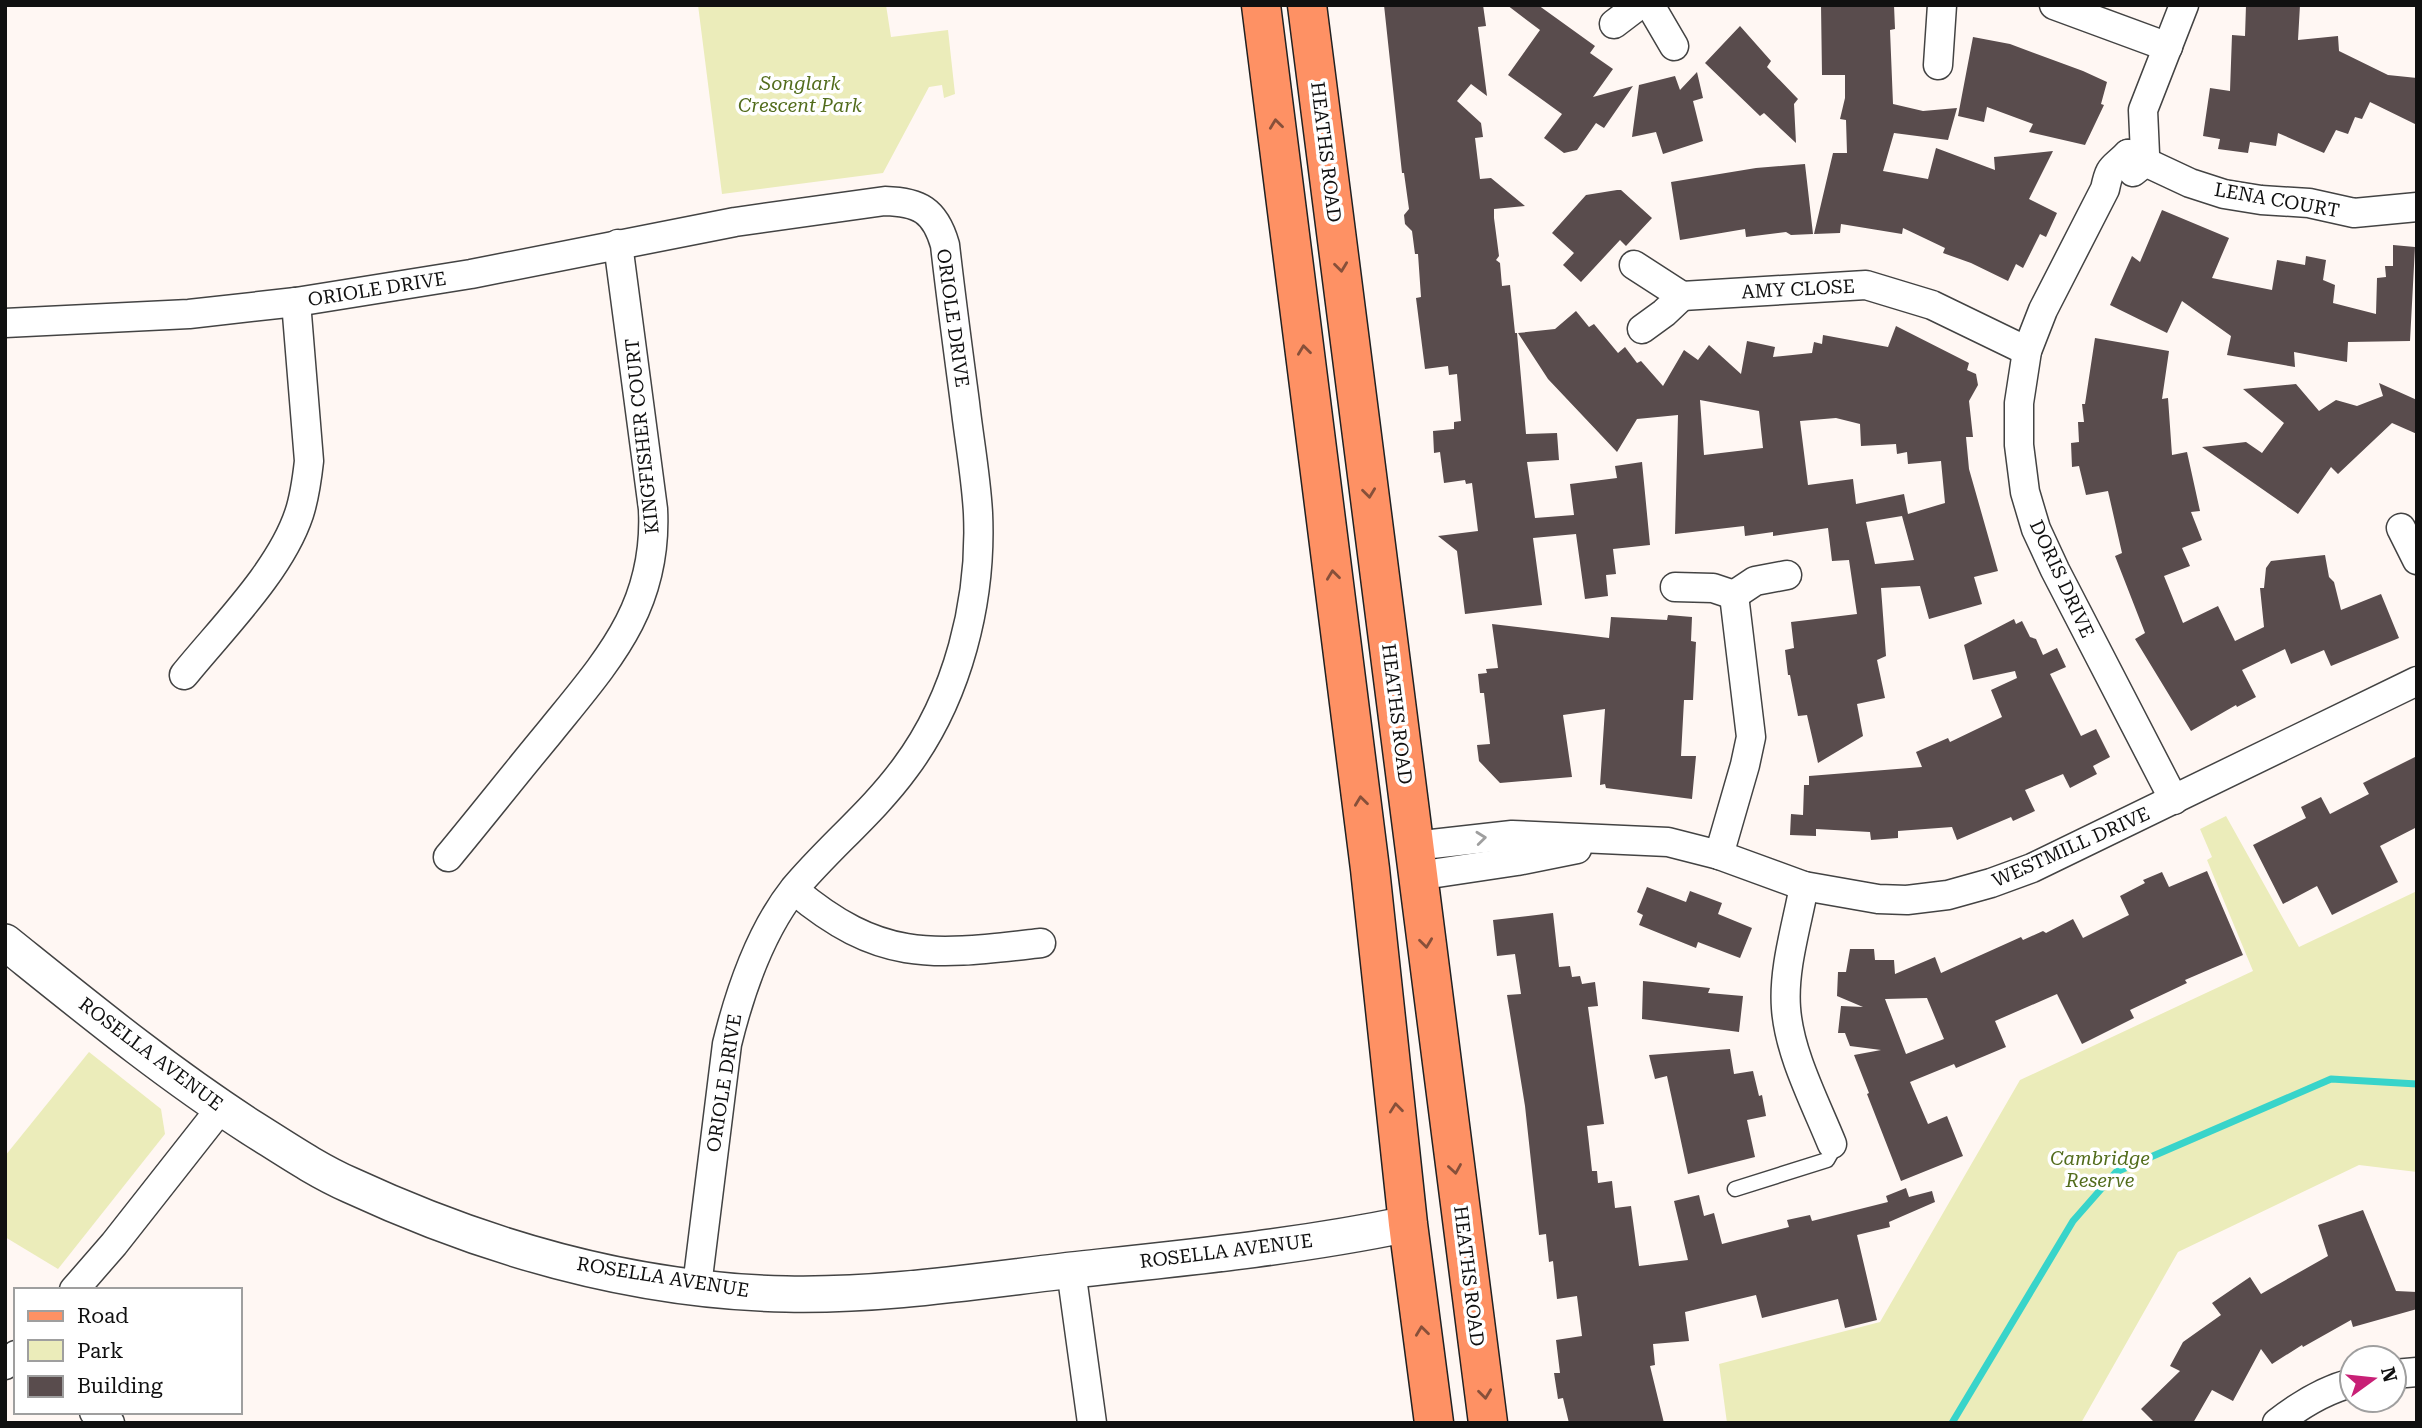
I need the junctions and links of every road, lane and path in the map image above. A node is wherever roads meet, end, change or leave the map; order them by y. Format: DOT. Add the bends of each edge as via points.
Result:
graph roads {
  1 [pos="1261,5"];
  2 [pos="1307,5"];
  3 [pos="1639,5"];
  4 [pos="1650,5"];
  5 [pos="1942,5"];
  6 [pos="2054,5"];
  7 [pos="2184,5"];
  8 [pos="1615,24"];
  9 [pos="1674,46"];
  10 [pos="2168,47"];
  11 [pos="1938,65"];
  12 [pos="2136,158"];
  13 [pos="2417,208"];
  14 [pos="618,244"];
  15 [pos="1634,265"];
  16 [pos="1682,296"];
  17 [pos="296,302"];
  18 [pos="5,323"];
  19 [pos="1642,329"];
  20 [pos="2027,351"];
  21 [pos="2401,528"];
  22 [pos="2417,560"];
  23 [pos="1787,575"];
  24 [pos="1675,587"];
  25 [pos="1734,595"];
  26 [pos="184,675"];
  27 [pos="2417,681"];
  28 [pos="2174,800"];
  29 [pos="1719,856"];
  30 [pos="448,857"];
  31 [pos="1415,861"];
  32 [pos="1370,869"];
  33 [pos="1804,886"];
  34 [pos="794,890"];
  35 [pos="5,942"];
  36 [pos="1041,943"];
  37 [pos="221,1108"];
  38 [pos="1832,1144"];
  39 [pos="1735,1189"];
  40 [pos="1461,1217"];
  41 [pos="1408,1224"];
  42 [pos="1071,1270"];
  43 [pos="696,1286"];
  44 [pos="76,1288"];
  45 [pos="2338,1387"];
  46 [pos="1091,1423"];
  47 [pos="1434,1423"];
  48 [pos="1488,1423"];
  49 [pos="2277,1423"];
  32 -- 1 [label="main road, one-way"];
  2 -- 31 [label="main road, HEATHS ROAD, one-way"];
  3 -- 8 [label="street"];
  4 -- 9 [label="street"];
  5 -- 11 [label="street"];
  6 -- 10 [label="street"];
  7 -- 10 [label="street"];
  10 -- 12 [label="street" via="2143,110 2145,154"];
  12 -- 13 [label="street, LENA COURT" via="2224,194 2309,203 2354,214"];
  12 -- 20 [label="street, DORIS DRIVE" via="2138,168 2105,190"];
  14 -- 17 [label="street, ORIOLE DRIVE"];
  14 -- 30 [label="street, KINGFISHER COURT" via="653,509 648,574 630,624 614,651"];
  14 -- 34 [label="street, ORIOLE DRIVE" via="885,201 919,206 936,223 945,245 978,513 977,575 965,640 942,704 906,767"];
  15 -- 16 [label="street"];
  16 -- 19 [label="street"];
  16 -- 20 [label="street, AMY CLOSE" via="1866,285 1933,305"];
  17 -- 18 [label="street, ORIOLE DRIVE" via="189,314"];
  17 -- 26 [label="street" via="309,461 299,514 276,561"];
  20 -- 28 [label="street, DORIS DRIVE" via="2019,403 2019,445 2036,529"];
  21 -- 22 [label="street"];
  23 -- 25 [label="street" via="1755,581"];
  24 -- 25 [label="street" via="1713,587"];
  25 -- 29 [label="street" via="1751,737"];
  27 -- 28 [label="street, WESTMILL DRIVE"];
  28 -- 33 [label="street, WESTMILL DRIVE" via="2032,868 1948,895 1878,899"];
  29 -- 31 [label="street, WESTMILL DRIVE" via="1668,842 1621,840 1517,861"];
  29 -- 33 [label="street, WESTMILL DRIVE"];
  31 -- 32 [label="main road"];
  31 -- 40 [label="main road, HEATHS ROAD, one-way"];
  41 -- 32 [label="main road, one-way"];
  33 -- 38 [label="street" via="1787,974 1786,1006 1790,1035"];
  34 -- 36 [label="street" via="851,930 899,947 945,952"];
  34 -- 43 [label="street, ORIOLE DRIVE" via="748,974 727,1044"];
  35 -- 37 [label="street, ROSELLA AVENUE"];
  37 -- 43 [label="street, ROSELLA AVENUE" via="348,1184 466,1233 593,1269"];
  37 -- 44 [label="street"];
  38 -- 39 [label="lane" via="1827,1160"];
  40 -- 41 [label="main road"];
  40 -- 48 [label="main road, HEATHS ROAD, one-way"];
  41 -- 42 [label="street, ROSELLA AVENUE" via="1244,1251"];
  47 -- 41 [label="main road, one-way"];
  42 -- 43 [label="street, ROSELLA AVENUE" via="844,1293 785,1294"];
  42 -- 46 [label="street"];
  45 -- 49 [label="street"];
}
